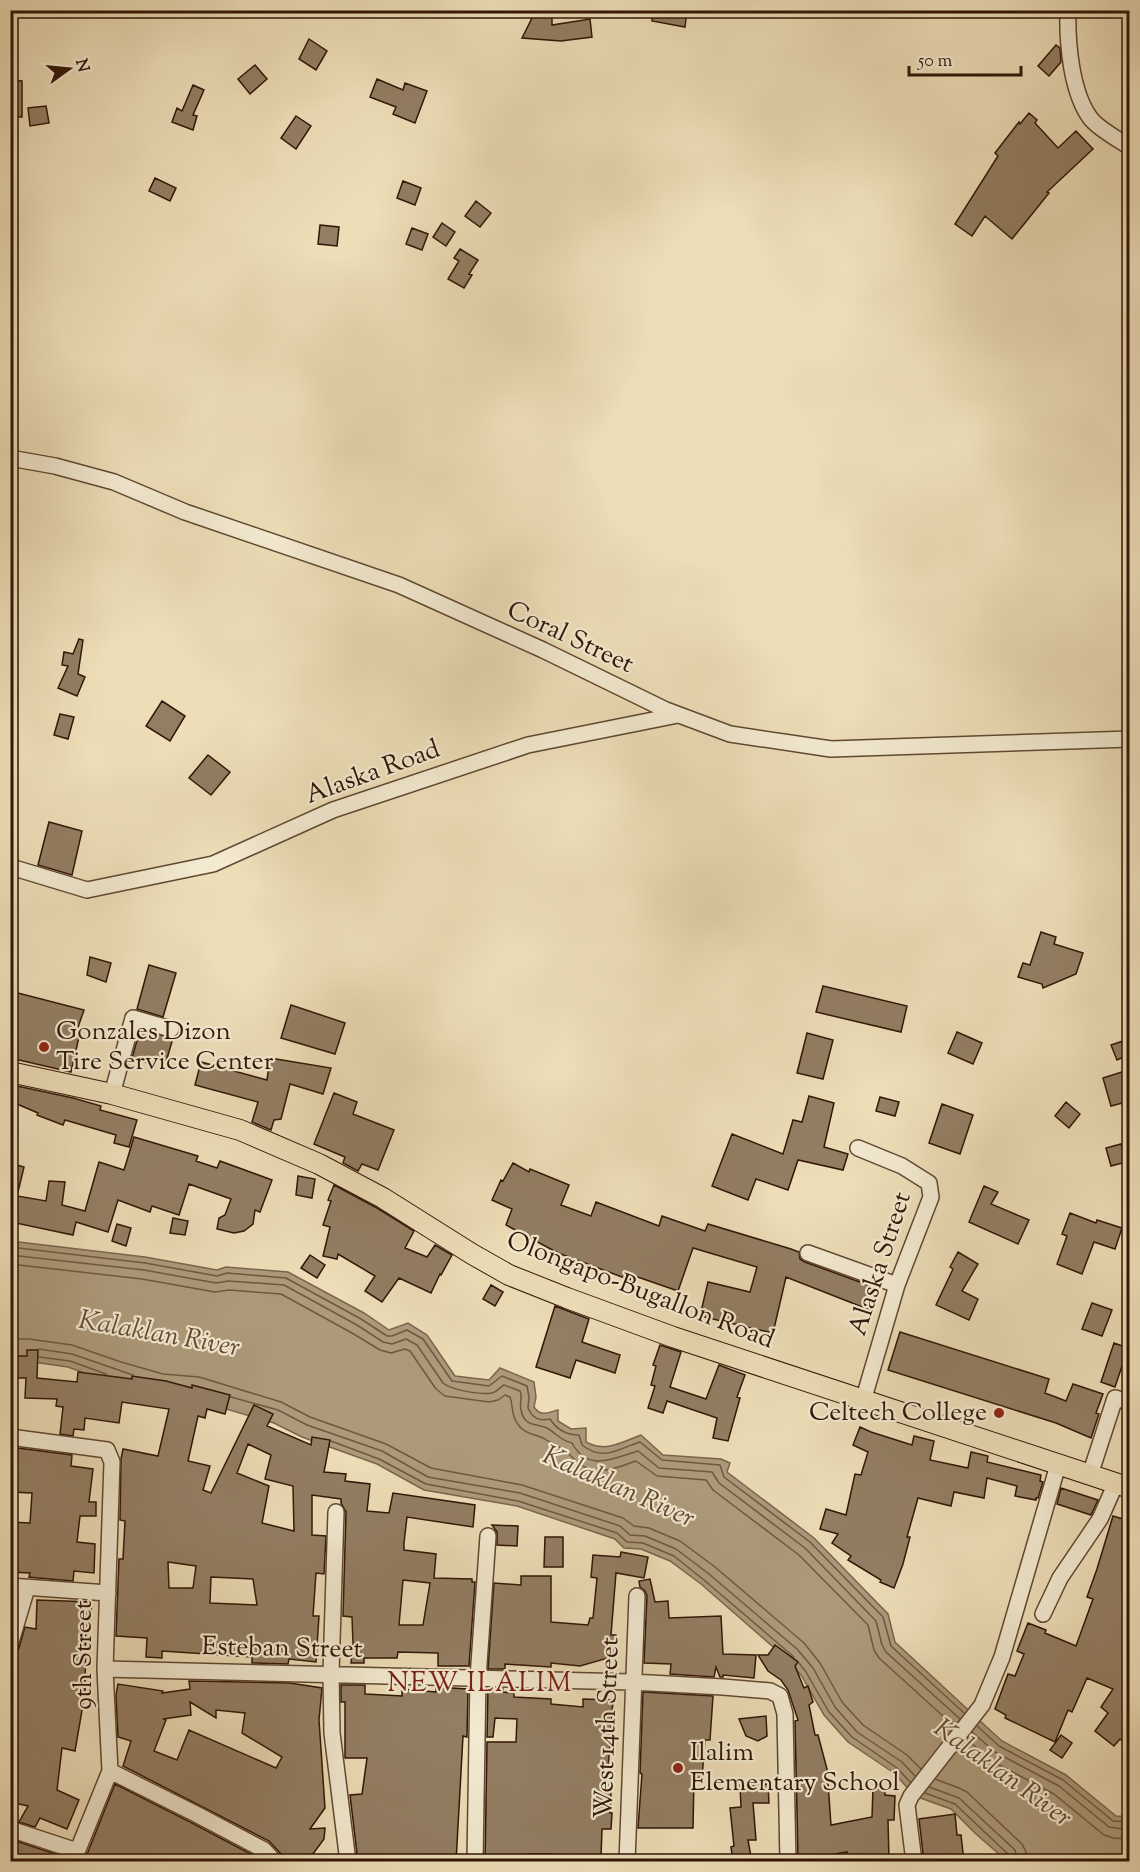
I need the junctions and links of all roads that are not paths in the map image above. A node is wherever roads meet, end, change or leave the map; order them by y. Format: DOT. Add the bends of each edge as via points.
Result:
graph roads {
  1 [pos="1068,10"];
  2 [pos="1130,147"];
  3 [pos="10,458"];
  4 [pos="679,715"];
  5 [pos="1130,739"];
  6 [pos="10,871"];
  7 [pos="171,1029"];
  8 [pos="10,1072"];
  9 [pos="112,1094"];
  10 [pos="858,1148"];
  11 [pos="808,1253"];
  12 [pos="897,1285"];
  13 [pos="863,1401"];
  14 [pos="1130,1402"];
  15 [pos="10,1437"];
  16 [pos="1058,1465"];
  17 [pos="1090,1475"];
  18 [pos="1123,1485"];
  19 [pos="336,1512"];
  20 [pos="488,1536"];
  21 [pos="10,1586"];
  22 [pos="27,1588"];
  23 [pos="108,1593"];
  24 [pos="637,1596"];
  25 [pos="1043,1614"];
  26 [pos="10,1645"];
  27 [pos="105,1669"];
  28 [pos="331,1673"];
  29 [pos="478,1678"];
  30 [pos="632,1682"];
  31 [pos="110,1771"];
  32 [pos="10,1829"];
  33 [pos="75,1856"];
  34 [pos="274,1862"];
  35 [pos="348,1862"];
  36 [pos="475,1862"];
  37 [pos="627,1862"];
  38 [pos="788,1862"];
  39 [pos="914,1862"];
  1 -- 2 [label="street" via="1077,89 1102,133"];
  3 -- 4 [label="street, Coral Street" via="114,482 185,512 399,585"];
  4 -- 5 [label="street, Coral Street" via="730,734 831,749"];
  4 -- 6 [label="street, Alaska Road" via="528,745 333,810 213,864 87,890 12,867"];
  7 -- 9 [label="street" via="133,1018"];
  8 -- 9 [label="main road, Olongapo-Bugallon Road"];
  9 -- 13 [label="main road, Olongapo-Bugallon Road" via="240,1130 319,1164 519,1279 673,1337"];
  10 -- 12 [label="street, Alaska Street" via="902,1166 929,1183 931,1197"];
  11 -- 12 [label="street"];
  12 -- 13 [label="street, Alaska Street"];
  13 -- 16 [label="main road, Olongapo-Bugallon Road"];
  14 -- 17 [label="street" via="1115,1398"];
  15 -- 23 [label="street, 9th Street" via="109,1452 112,1462"];
  16 -- 17 [label="main road, Olongapo-Bugallon Road"];
  16 -- 39 [label="street" via="1002,1657 982,1705 907,1805"];
  17 -- 18 [label="main road, Olongapo-Bugallon Road"];
  18 -- 25 [label="street" via="1060,1578"];
  19 -- 28 [label="street"];
  20 -- 29 [label="street"];
  21 -- 22 [label="street"];
  22 -- 23 [label="street"];
  22 -- 26 [label="street"];
  23 -- 27 [label="street, 9th Street"];
  24 -- 30 [label="street, West 14th Street"];
  27 -- 28 [label="street, Esteban Street"];
  27 -- 31 [label="street, 9th Street"];
  28 -- 29 [label="street, Esteban Street"];
  28 -- 35 [label="street" via="332,1733"];
  29 -- 30 [label="street, Esteban Street"];
  29 -- 36 [label="street"];
  30 -- 37 [label="street, West 14th Street"];
  30 -- 38 [label="street, Esteban Street" via="770,1691 780,1696 784,1714"];
  31 -- 33 [label="street, 9th Street"];
  31 -- 34 [label="street" via="264,1850"];
  32 -- 33 [label="street"];
}
